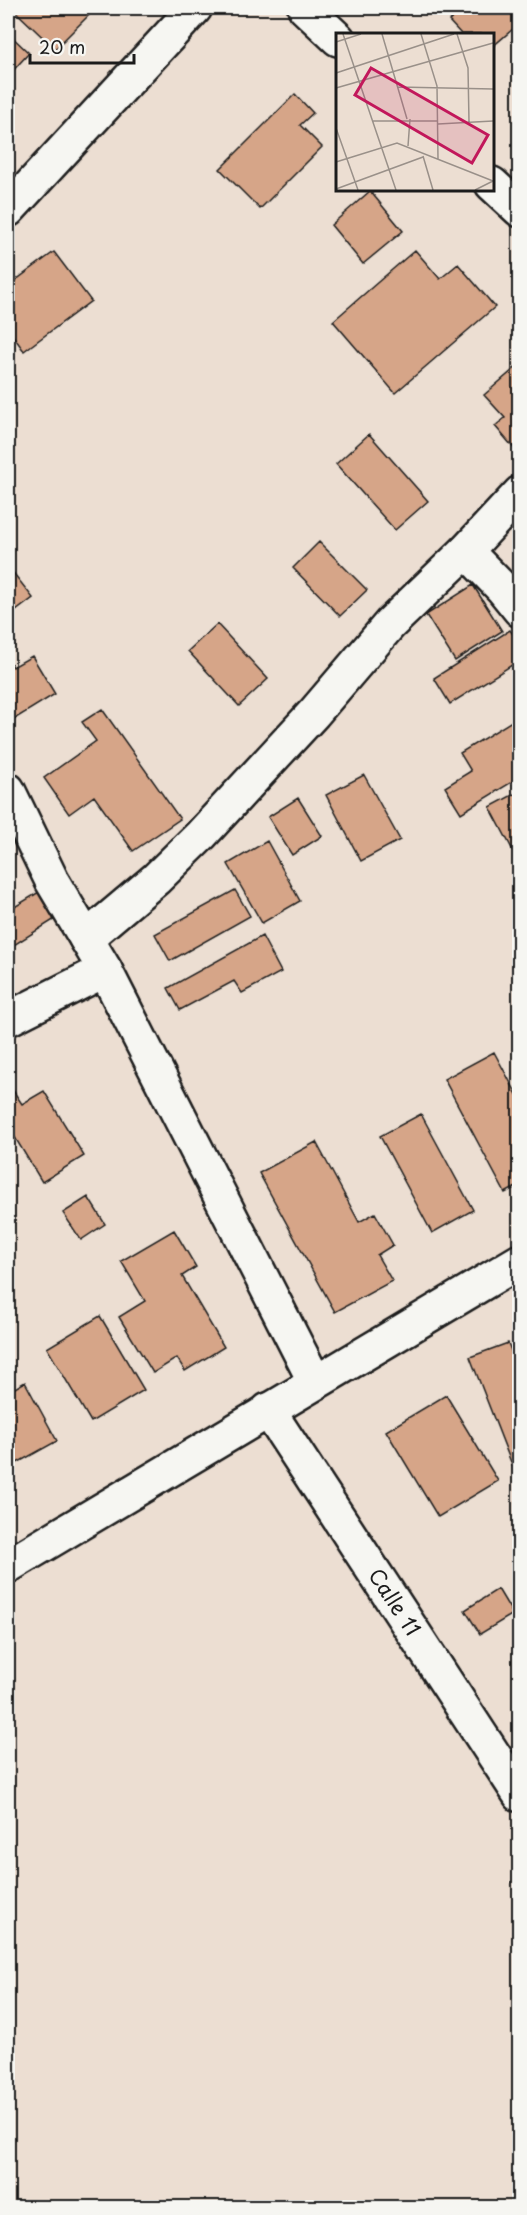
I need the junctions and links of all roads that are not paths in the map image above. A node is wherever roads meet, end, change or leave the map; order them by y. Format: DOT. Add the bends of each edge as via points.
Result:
graph roads {
  1 [pos="195,8"];
  2 [pos="304,8"];
  3 [pos="336,37"];
  4 [pos="494,186"];
  5 [pos="8,210"];
  6 [pos="519,210"];
  7 [pos="519,493"];
  8 [pos="466,551"];
  9 [pos="519,610"];
  10 [pos="8,790"];
  11 [pos="86,938"];
  12 [pos="105,970"];
  13 [pos="8,1019"];
  14 [pos="519,1261"];
  15 [pos="315,1382"];
  16 [pos="268,1410"];
  17 [pos="8,1566"];
  18 [pos="519,1795"];
  1 -- 5 [label="street"];
  2 -- 3 [label="street"];
  4 -- 6 [label="street"];
  7 -- 8 [label="street"];
  8 -- 9 [label="street"];
  8 -- 11 [label="street" via="390,624 201,835"];
  10 -- 11 [label="street" via="52,881"];
  11 -- 12 [label="street"];
  12 -- 13 [label="street"];
  12 -- 15 [label="street"];
  14 -- 15 [label="street"];
  15 -- 16 [label="street"];
  16 -- 17 [label="street"];
  16 -- 18 [label="street, Calle 11"];
}
